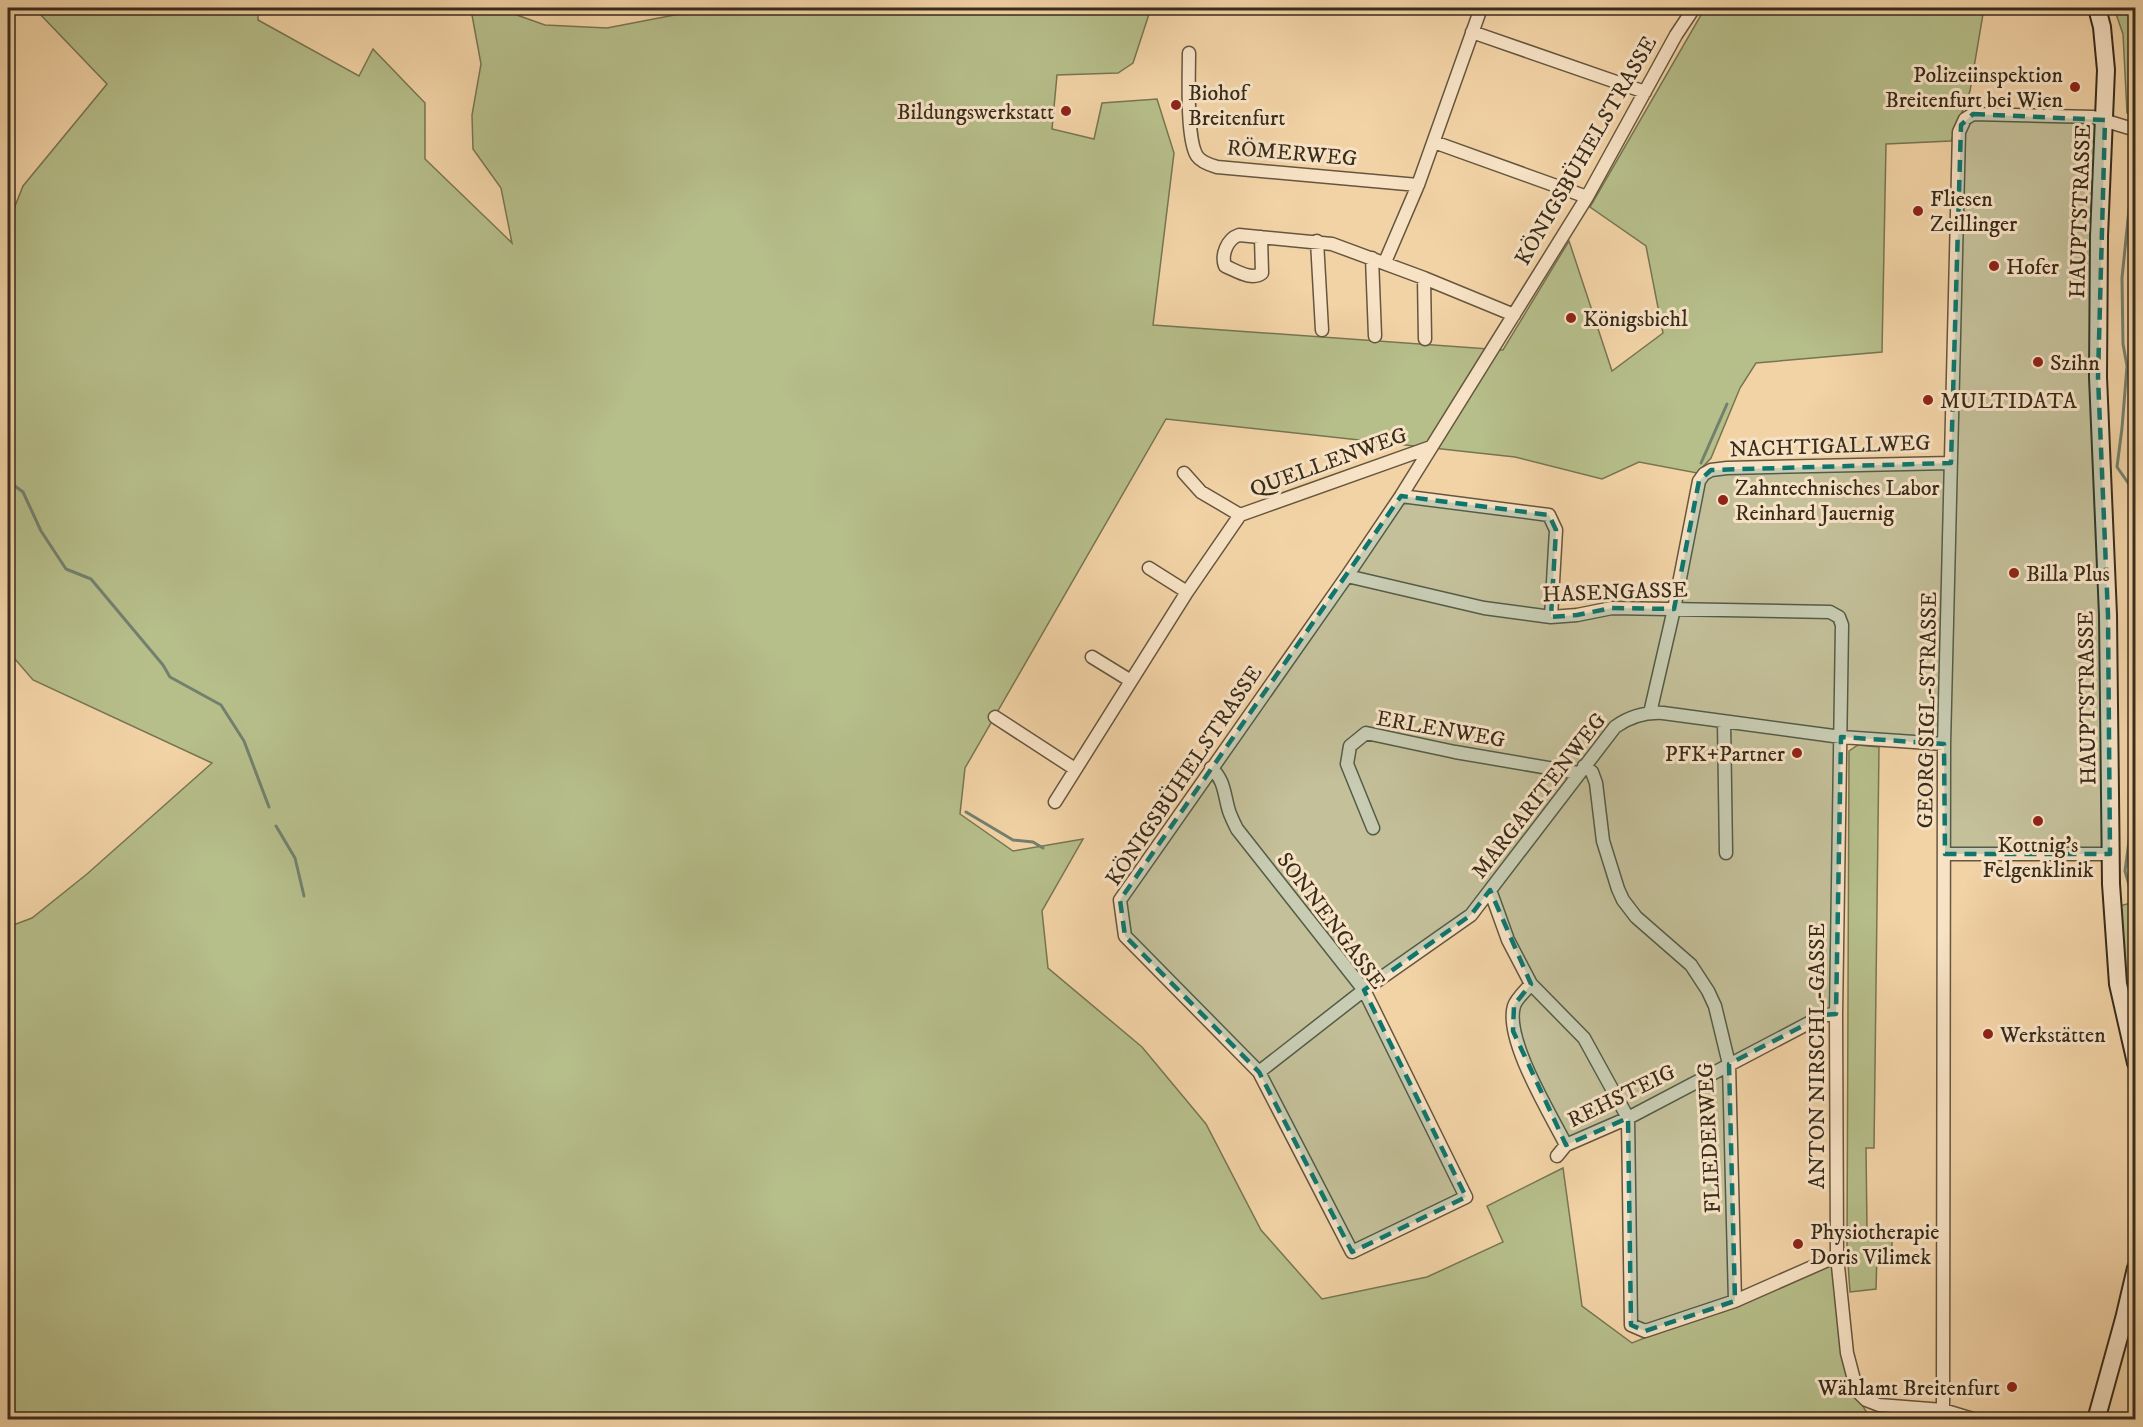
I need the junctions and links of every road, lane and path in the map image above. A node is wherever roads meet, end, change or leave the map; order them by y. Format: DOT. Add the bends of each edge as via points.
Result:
graph roads {
  1 [pos="1481,8"];
  2 [pos="1694,8"];
  3 [pos="2097,8"];
  4 [pos="1472,32"];
  5 [pos="1189,53"];
  6 [pos="1645,92"];
  7 [pos="2105,120"];
  8 [pos="2130,128"];
  9 [pos="1434,142"];
  10 [pos="1418,185"];
  11 [pos="1587,197"];
  12 [pos="1261,237"];
  13 [pos="1317,241"];
  14 [pos="1372,258"];
  15 [pos="1385,262"];
  16 [pos="1424,278"];
  17 [pos="1514,315"];
  18 [pos="1322,330"];
  19 [pos="1375,336"];
  20 [pos="1425,339"];
  21 [pos="1431,447"];
  22 [pos="1951,463"];
  23 [pos="1184,473"];
  24 [pos="1401,496"];
  25 [pos="1240,515"];
  26 [pos="1149,568"];
  27 [pos="1347,576"];
  28 [pos="1187,592"];
  29 [pos="1674,609"];
  30 [pos="1551,617"];
  31 [pos="1092,657"];
  32 [pos="1131,681"];
  33 [pos="1650,713"];
  34 [pos="995,717"];
  35 [pos="1724,722"];
  36 [pos="1840,736"];
  37 [pos="1944,744"];
  38 [pos="1211,768"];
  39 [pos="1075,769"];
  40 [pos="1581,770"];
  41 [pos="1055,802"];
  42 [pos="1373,828"];
  43 [pos="1726,853"];
  44 [pos="1945,854"];
  45 [pos="2110,854"];
  46 [pos="1490,890"];
  47 [pos="1531,984"];
  48 [pos="1364,990"];
  49 [pos="1836,1014"];
  50 [pos="2136,1063"];
  51 [pos="1729,1064"];
  52 [pos="1259,1072"];
  53 [pos="1628,1118"];
  54 [pos="1566,1145"];
  55 [pos="1557,1156"];
  56 [pos="1352,1252"];
  57 [pos="1837,1256"];
  58 [pos="2136,1268"];
  59 [pos="1734,1301"];
  60 [pos="1943,1410"];
  61 [pos="1976,1419"];
  62 [pos="2096,1419"];
  1 -- 4 [label="street"];
  2 -- 6 [label="street, KÖNIGSBÜHELSTRASSE"];
  3 -- 7 [label="main road, HAUPTSTRASSE" via="2106,70"];
  4 -- 6 [label="street"];
  4 -- 9 [label="street"];
  5 -- 10 [label="street, RÖMERWEG" via="1190,125 1198,159 1217,167"];
  6 -- 11 [label="street, KÖNIGSBÜHELSTRASSE"];
  7 -- 8 [label="street, GEORG SIGL-STRASSE"];
  7 -- 22 [label="street, GEORG SIGL-STRASSE" via="1974,114 1961,125"];
  7 -- 45 [label="main road, HAUPTSTRASSE" via="2098,377 2108,615"];
  9 -- 10 [label="street"];
  9 -- 11 [label="street"];
  10 -- 15 [label="street"];
  11 -- 17 [label="street, KÖNIGSBÜHELSTRASSE"];
  12 -- 13 [label="street"];
  13 -- 14 [label="street"];
  13 -- 18 [label="street"];
  14 -- 15 [label="street"];
  14 -- 19 [label="street"];
  15 -- 16 [label="street"];
  16 -- 17 [label="street"];
  16 -- 20 [label="street"];
  17 -- 21 [label="street, KÖNIGSBÜHELSTRASSE"];
  21 -- 24 [label="street, KÖNIGSBÜHELSTRASSE"];
  21 -- 25 [label="street, QUELLENWEG"];
  22 -- 29 [label="street, NACHTIGALLWEG" via="1711,470 1699,481"];
  22 -- 37 [label="street, GEORG SIGL-STRASSE"];
  23 -- 25 [label="street, QUELLENWEG" via="1201,492"];
  24 -- 27 [label="street, KÖNIGSBÜHELSTRASSE"];
  24 -- 30 [label="street" via="1548,515 1556,530"];
  25 -- 28 [label="street, QUELLENWEG"];
  26 -- 28 [label="street"];
  27 -- 30 [label="street, HASENGASSE" via="1484,608"];
  27 -- 38 [label="street, KÖNIGSBÜHELSTRASSE"];
  28 -- 32 [label="street, QUELLENWEG"];
  29 -- 30 [label="street, HASENGASSE" via="1612,608"];
  29 -- 33 [label="street, NACHTIGALLWEG"];
  29 -- 36 [label="street, HASENGASSE" via="1830,612 1839,616"];
  31 -- 32 [label="street"];
  32 -- 39 [label="street, QUELLENWEG"];
  33 -- 35 [label="street, MARGARITENWEG"];
  33 -- 40 [label="street, MARGARITENWEG" via="1615,727"];
  34 -- 39 [label="street"];
  35 -- 36 [label="street, MARGARITENWEG"];
  35 -- 43 [label="street"];
  36 -- 37 [label="street, MARGARITENWEG"];
  36 -- 49 [label="street, ANTON NIRSCHL-GASSE"];
  37 -- 44 [label="street, GEORG SIGL-STRASSE"];
  38 -- 48 [label="street, SONNENGASSE" via="1218,774 1237,829"];
  38 -- 52 [label="street, KÖNIGSBÜHELSTRASSE" via="1120,900 1125,936"];
  39 -- 41 [label="street, QUELLENWEG"];
  40 -- 42 [label="street, ERLENWEG" via="1455,752 1366,733 1350,746 1347,764"];
  40 -- 46 [label="street, MARGARITENWEG"];
  40 -- 51 [label="street, FLIEDERWEG" via="1592,772 1596,783 1603,841 1618,889 1636,917 1696,972 1715,1006"];
  44 -- 45 [label="street"];
  44 -- 60 [label="street, GEORG SIGL-STRASSE"];
  45 -- 50 [label="main road, HAUPTSTRASSE" via="2118,984"];
  46 -- 47 [label="street" via="1508,940"];
  46 -- 48 [label="street, MARGARITENWEG" via="1471,915"];
  47 -- 53 [label="street" via="1584,1038"];
  47 -- 54 [label="street" via="1514,1005 1513,1031"];
  48 -- 52 [label="street, MARGARITENWEG"];
  48 -- 56 [label="street, SONNENGASSE" via="1466,1197"];
  49 -- 51 [label="street, REHSTEIG" via="1824,1015"];
  49 -- 57 [label="street, ANTON NIRSCHL-GASSE"];
  51 -- 53 [label="street, REHSTEIG"];
  51 -- 59 [label="street, FLIEDERWEG"];
  52 -- 56 [label="street, KÖNIGSBÜHELSTRASSE"];
  53 -- 54 [label="street, REHSTEIG"];
  53 -- 59 [label="street" via="1631,1325 1645,1331"];
  54 -- 55 [label="street, REHSTEIG"];
  57 -- 59 [label="street"];
  57 -- 60 [label="street, ANTON NIRSCHL-GASSE" via="1847,1353 1857,1391 1879,1405"];
  58 -- 62 [label="main road"];
  60 -- 61 [label="street"];
}
